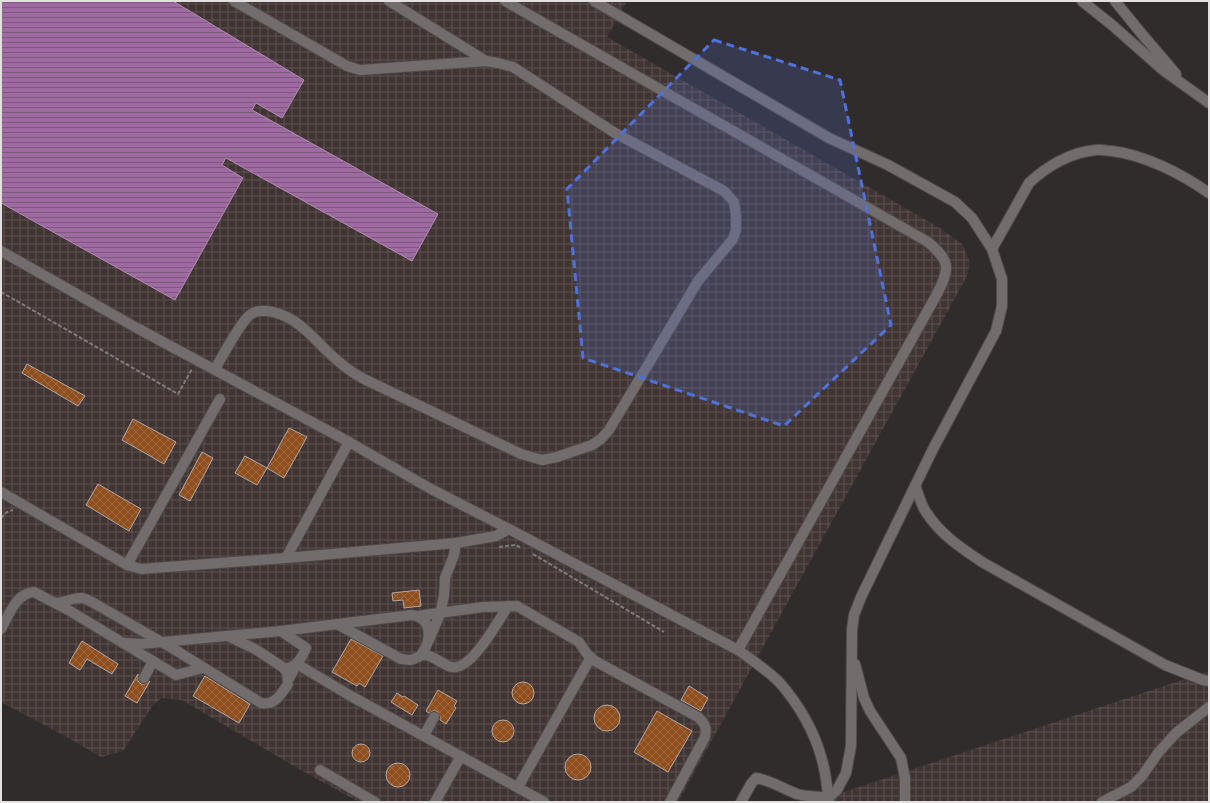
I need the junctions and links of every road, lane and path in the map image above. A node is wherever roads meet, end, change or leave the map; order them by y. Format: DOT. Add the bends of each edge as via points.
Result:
graph roads {
  1 [pos="234,1"];
  2 [pos="389,1"];
  3 [pos="504,1"];
  4 [pos="594,1"];
  5 [pos="1082,1"];
  6 [pos="1115,1"];
  7 [pos="486,61"];
  8 [pos="1188,88"];
  9 [pos="1209,103"];
  10 [pos="1209,193"];
  11 [pos="992,248"];
  12 [pos="1,251"];
  13 [pos="1,292"];
  14 [pos="192,368"];
  15 [pos="215,369"];
  16 [pos="220,399"];
  17 [pos="349,442"];
  18 [pos="915,486"];
  19 [pos="3,494"];
  20 [pos="1,505"];
  21 [pos="509,529"];
  22 [pos="456,543"];
  23 [pos="286,558"];
  24 [pos="127,565"];
  25 [pos="55,603"];
  26 [pos="508,606"];
  27 [pos="480,608"];
  28 [pos="440,613"];
  29 [pos="417,616"];
  30 [pos="337,624"];
  31 [pos="495,626"];
  32 [pos="1,629"];
  33 [pos="280,631"];
  34 [pos="262,632"];
  35 [pos="228,636"];
  36 [pos="429,640"];
  37 [pos="162,643"];
  38 [pos="124,647"];
  39 [pos="255,649"];
  40 [pos="738,650"];
  41 [pos="852,652"];
  42 [pos="421,655"];
  43 [pos="591,657"];
  44 [pos="153,661"];
  45 [pos="297,664"];
  46 [pos="203,668"];
  47 [pos="284,668"];
  48 [pos="144,678"];
  49 [pos="288,680"];
  50 [pos="1209,681"];
  51 [pos="1209,707"];
  52 [pos="434,717"];
  53 [pos="424,736"];
  54 [pos="461,756"];
  55 [pos="320,770"];
  56 [pos="518,787"];
  57 [pos="829,800"];
  58 [pos="375,802"];
  59 [pos="435,802"];
  60 [pos="544,802"];
  61 [pos="670,802"];
  62 [pos="741,802"];
  63 [pos="904,802"];
  64 [pos="1102,802"];
  1 -- 7 [label="lane" via="347,66 360,70"];
  2 -- 7 [label="lane"];
  3 -- 40 [label="lane" via="922,238 940,252 946,261 947,269 937,294"];
  4 -- 11 [label="lane" via="829,138 888,165 955,202 972,218"];
  5 -- 8 [label="lane"];
  6 -- 8 [label="lane"];
  7 -- 15 [label="lane" via="513,67 615,133 724,191 734,202 736,230 732,239 698,281 609,430 592,445 557,457 542,460 521,454 351,372 303,328 288,317 274,312 257,310 248,316"];
  8 -- 9 [label="lane"];
  10 -- 11 [label="lane" via="1152,161 1120,152 1097,150 1070,156 1029,183"];
  11 -- 18 [label="lane" via="1002,279 1002,306 996,331"];
  12 -- 15 [label="lane"];
  13 -- 14 [label="path" via="178,394"];
  15 -- 17 [label="lane"];
  16 -- 24 [label="lane"];
  17 -- 21 [label="lane" via="430,489"];
  17 -- 23 [label="lane"];
  18 -- 41 [label="lane" via="854,615"];
  18 -- 50 [label="lane" via="926,511 938,528 982,562 1165,665"];
  19 -- 20 [label="lane"];
  19 -- 24 [label="lane"];
  21 -- 22 [label="lane" via="496,536"];
  21 -- 40 [label="lane"];
  22 -- 23 [label="lane"];
  22 -- 28 [label="lane" via="445,578"];
  23 -- 24 [label="lane" via="141,569"];
  25 -- 32 [label="lane" via="34,592 26,594 18,599"];
  25 -- 37 [label="lane" via="83,598"];
  25 -- 38 [label="lane"];
  26 -- 27 [label="lane"];
  26 -- 31 [label="lane"];
  26 -- 43 [label="lane" via="517,606 579,642"];
  27 -- 28 [label="lane"];
  27 -- 31 [label="lane" via="488,614"];
  28 -- 29 [label="lane"];
  28 -- 36 [label="lane"];
  29 -- 30 [label="lane"];
  29 -- 36 [label="lane" via="426,625"];
  30 -- 33 [label="lane"];
  30 -- 42 [label="lane" via="401,659 411,660"];
  31 -- 42 [label="lane" via="468,662 457,667"];
  33 -- 34 [label="lane"];
  33 -- 45 [label="lane" via="306,648"];
  34 -- 35 [label="lane"];
  34 -- 39 [label="lane" via="255,642"];
  35 -- 37 [label="lane"];
  35 -- 39 [label="lane"];
  36 -- 42 [label="lane"];
  37 -- 38 [label="lane"];
  37 -- 46 [label="lane"];
  38 -- 44 [label="lane"];
  39 -- 47 [label="lane"];
  40 -- 57 [label="lane" via="778,682 795,703 813,733 822,759"];
  41 -- 57 [label="lane" via="851,746 846,773"];
  41 -- 63 [label="lane" via="864,698 901,758 905,778"];
  43 -- 56 [label="lane"];
  43 -- 61 [label="lane" via="698,717 705,724 705,737"];
  44 -- 46 [label="lane" via="176,675"];
  44 -- 48 [label="lane"];
  45 -- 47 [label="lane"];
  45 -- 49 [label="lane"];
  45 -- 53 [label="lane"];
  46 -- 49 [label="lane" via="266,704 278,698"];
  47 -- 49 [label="lane"];
  51 -- 64 [label="lane" via="1176,734 1131,786"];
  52 -- 53 [label="lane"];
  53 -- 54 [label="lane"];
  54 -- 56 [label="lane"];
  54 -- 59 [label="lane"];
  55 -- 58 [label="lane"];
  56 -- 60 [label="lane"];
  57 -- 62 [label="lane" via="796,794 769,780 756,778"];
}
